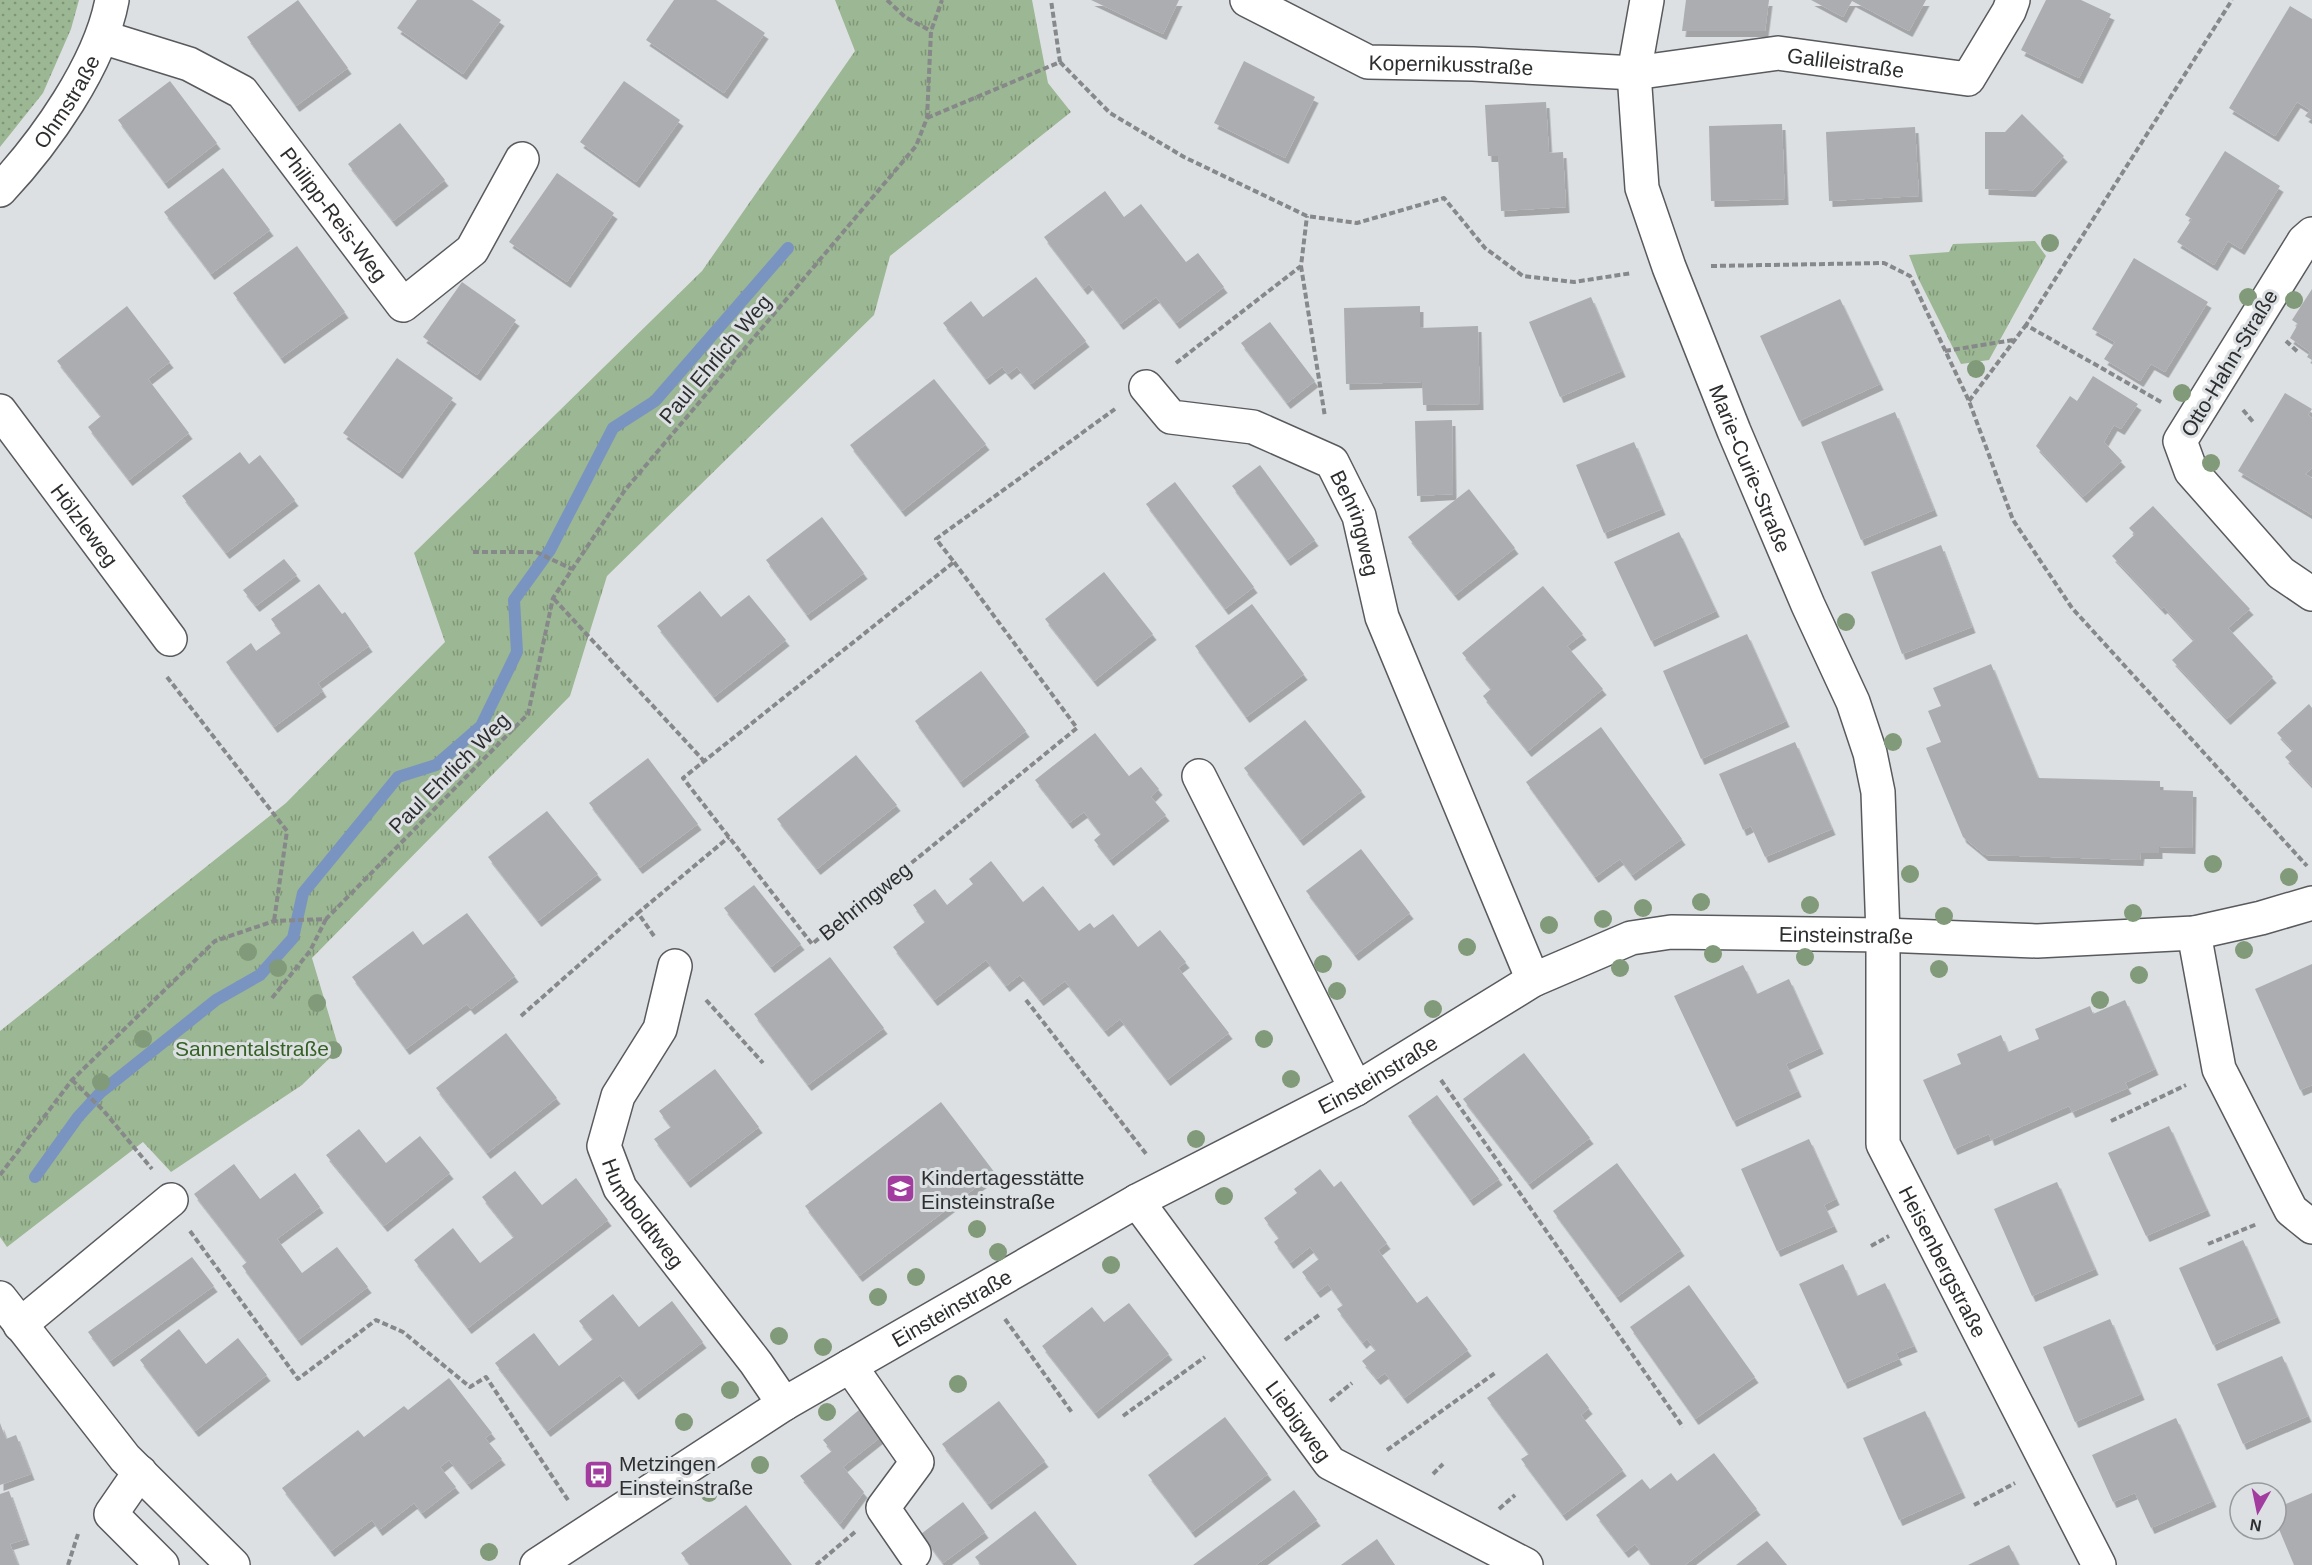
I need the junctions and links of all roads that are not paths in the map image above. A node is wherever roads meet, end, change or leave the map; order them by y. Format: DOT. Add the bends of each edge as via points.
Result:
graph roads {
  1 [pos="112,0"];
  2 [pos="1247,0"];
  3 [pos="1647,0"];
  4 [pos="2013,0"];
  5 [pos="102,37"];
  6 [pos="1634,73"];
  7 [pos="522,159"];
  8 [pos="0,190"];
  9 [pos="2312,234"];
  10 [pos="1146,387"];
  11 [pos="0,411"];
  12 [pos="2312,594"];
  13 [pos="170,639"];
  14 [pos="1199,776"];
  15 [pos="2312,903"];
  16 [pos="2194,933"];
  17 [pos="1883,935"];
  18 [pos="675,966"];
  19 [pos="1533,980"];
  20 [pos="1356,1089"];
  21 [pos="171,1200"];
  22 [pos="1137,1201"];
  23 [pos="2302,1219"];
  24 [pos="0,1298"];
  25 [pos="20,1325"];
  26 [pos="850,1365"];
  27 [pos="784,1404"];
  28 [pos="140,1472"];
  29 [pos="914,1553"];
  30 [pos="162,1565"];
  31 [pos="232,1565"];
  32 [pos="537,1565"];
  33 [pos="1526,1565"];
  34 [pos="2098,1565"];
  1 -- 5 [label="street, Ohmstraße"];
  2 -- 6 [label="street, Kopernikusstraße" via="1368,62"];
  3 -- 6 [label="street, Marie-Curie-Straße"];
  4 -- 6 [label="street, Galileistraße" via="1968,79 1778,53"];
  5 -- 7 [label="street, Philipp-Reis-Weg" via="189,64 242,92 402,305 472,250"];
  5 -- 8 [label="street, Ohmstraße" via="67,104"];
  6 -- 17 [label="street, Marie-Curie-Straße" via="1642,188 1665,255 1743,453 1853,702 1870,753 1878,792"];
  9 -- 12 [label="street, Otto-Hahn-Straße" via="2180,441 2192,471 2281,573"];
  10 -- 19 [label="street, Behringweg" via="1171,417 1253,427 1332,462 1359,516 1382,617"];
  11 -- 13 [label="street, Hölzleweg"];
  14 -- 20 [label="street"];
  15 -- 16 [label="street, Einsteinstraße"];
  16 -- 17 [label="street, Einsteinstraße" via="2037,941"];
  16 -- 23 [label="street" via="2220,1069"];
  17 -- 19 [label="street, Einsteinstraße" via="1671,932 1631,938"];
  17 -- 34 [label="street, Heisenbergstraße" via="1883,1144"];
  18 -- 27 [label="street, Humboldtweg" via="660,1029 618,1096 604,1146 620,1188"];
  19 -- 20 [label="street, Einsteinstraße"];
  20 -- 22 [label="street, Einsteinstraße"];
  21 -- 25 [label="street"];
  22 -- 26 [label="street, Einsteinstraße"];
  22 -- 33 [label="street, Liebigweg" via="1330,1463"];
  24 -- 25 [label="street"];
  25 -- 28 [label="street"];
  26 -- 27 [label="street, Einsteinstraße"];
  26 -- 29 [label="street" via="917,1462 883,1508"];
  27 -- 32 [label="street, Einsteinstraße"];
  28 -- 30 [label="street" via="111,1514"];
  28 -- 31 [label="street"];
}
